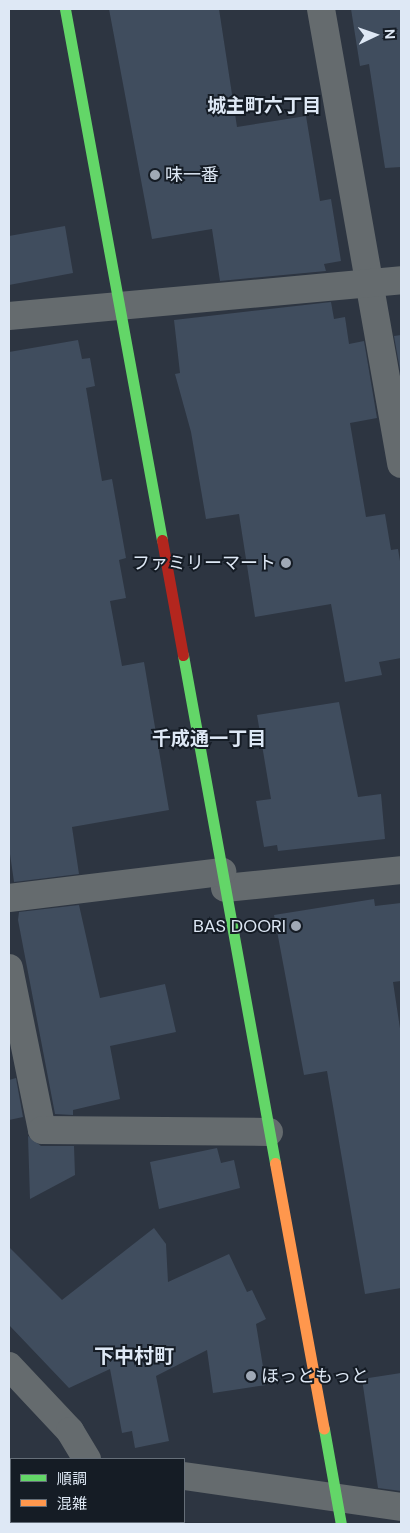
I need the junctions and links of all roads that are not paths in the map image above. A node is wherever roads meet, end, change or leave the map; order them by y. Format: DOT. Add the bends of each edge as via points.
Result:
graph roads {
  1 [pos="65,9"];
  2 [pos="321,9"];
  3 [pos="401,280"];
  4 [pos="369,281"];
  5 [pos="118,305"];
  6 [pos="9,316"];
  7 [pos="401,464"];
  8 [pos="401,870"];
  9 [pos="223,880"];
  10 [pos="9,898"];
  11 [pos="9,968"];
  12 [pos="269,1132"];
  13 [pos="9,1366"];
  14 [pos="86,1458"];
  15 [pos="185,1476"];
  16 [pos="401,1507"];
  17 [pos="339,1512"];
  1 -- 5 [label="street"];
  2 -- 4 [label="street"];
  3 -- 4 [label="street"];
  4 -- 5 [label="street"];
  4 -- 7 [label="street"];
  5 -- 6 [label="street"];
  5 -- 9 [label="street"];
  8 -- 9 [label="street"];
  9 -- 10 [label="street"];
  9 -- 12 [label="street"];
  11 -- 12 [label="street" via="42,1130"];
  12 -- 17 [label="street"];
  13 -- 14 [label="street" via="70,1431"];
  15 -- 17 [label="street"];
  16 -- 17 [label="street"];
}
